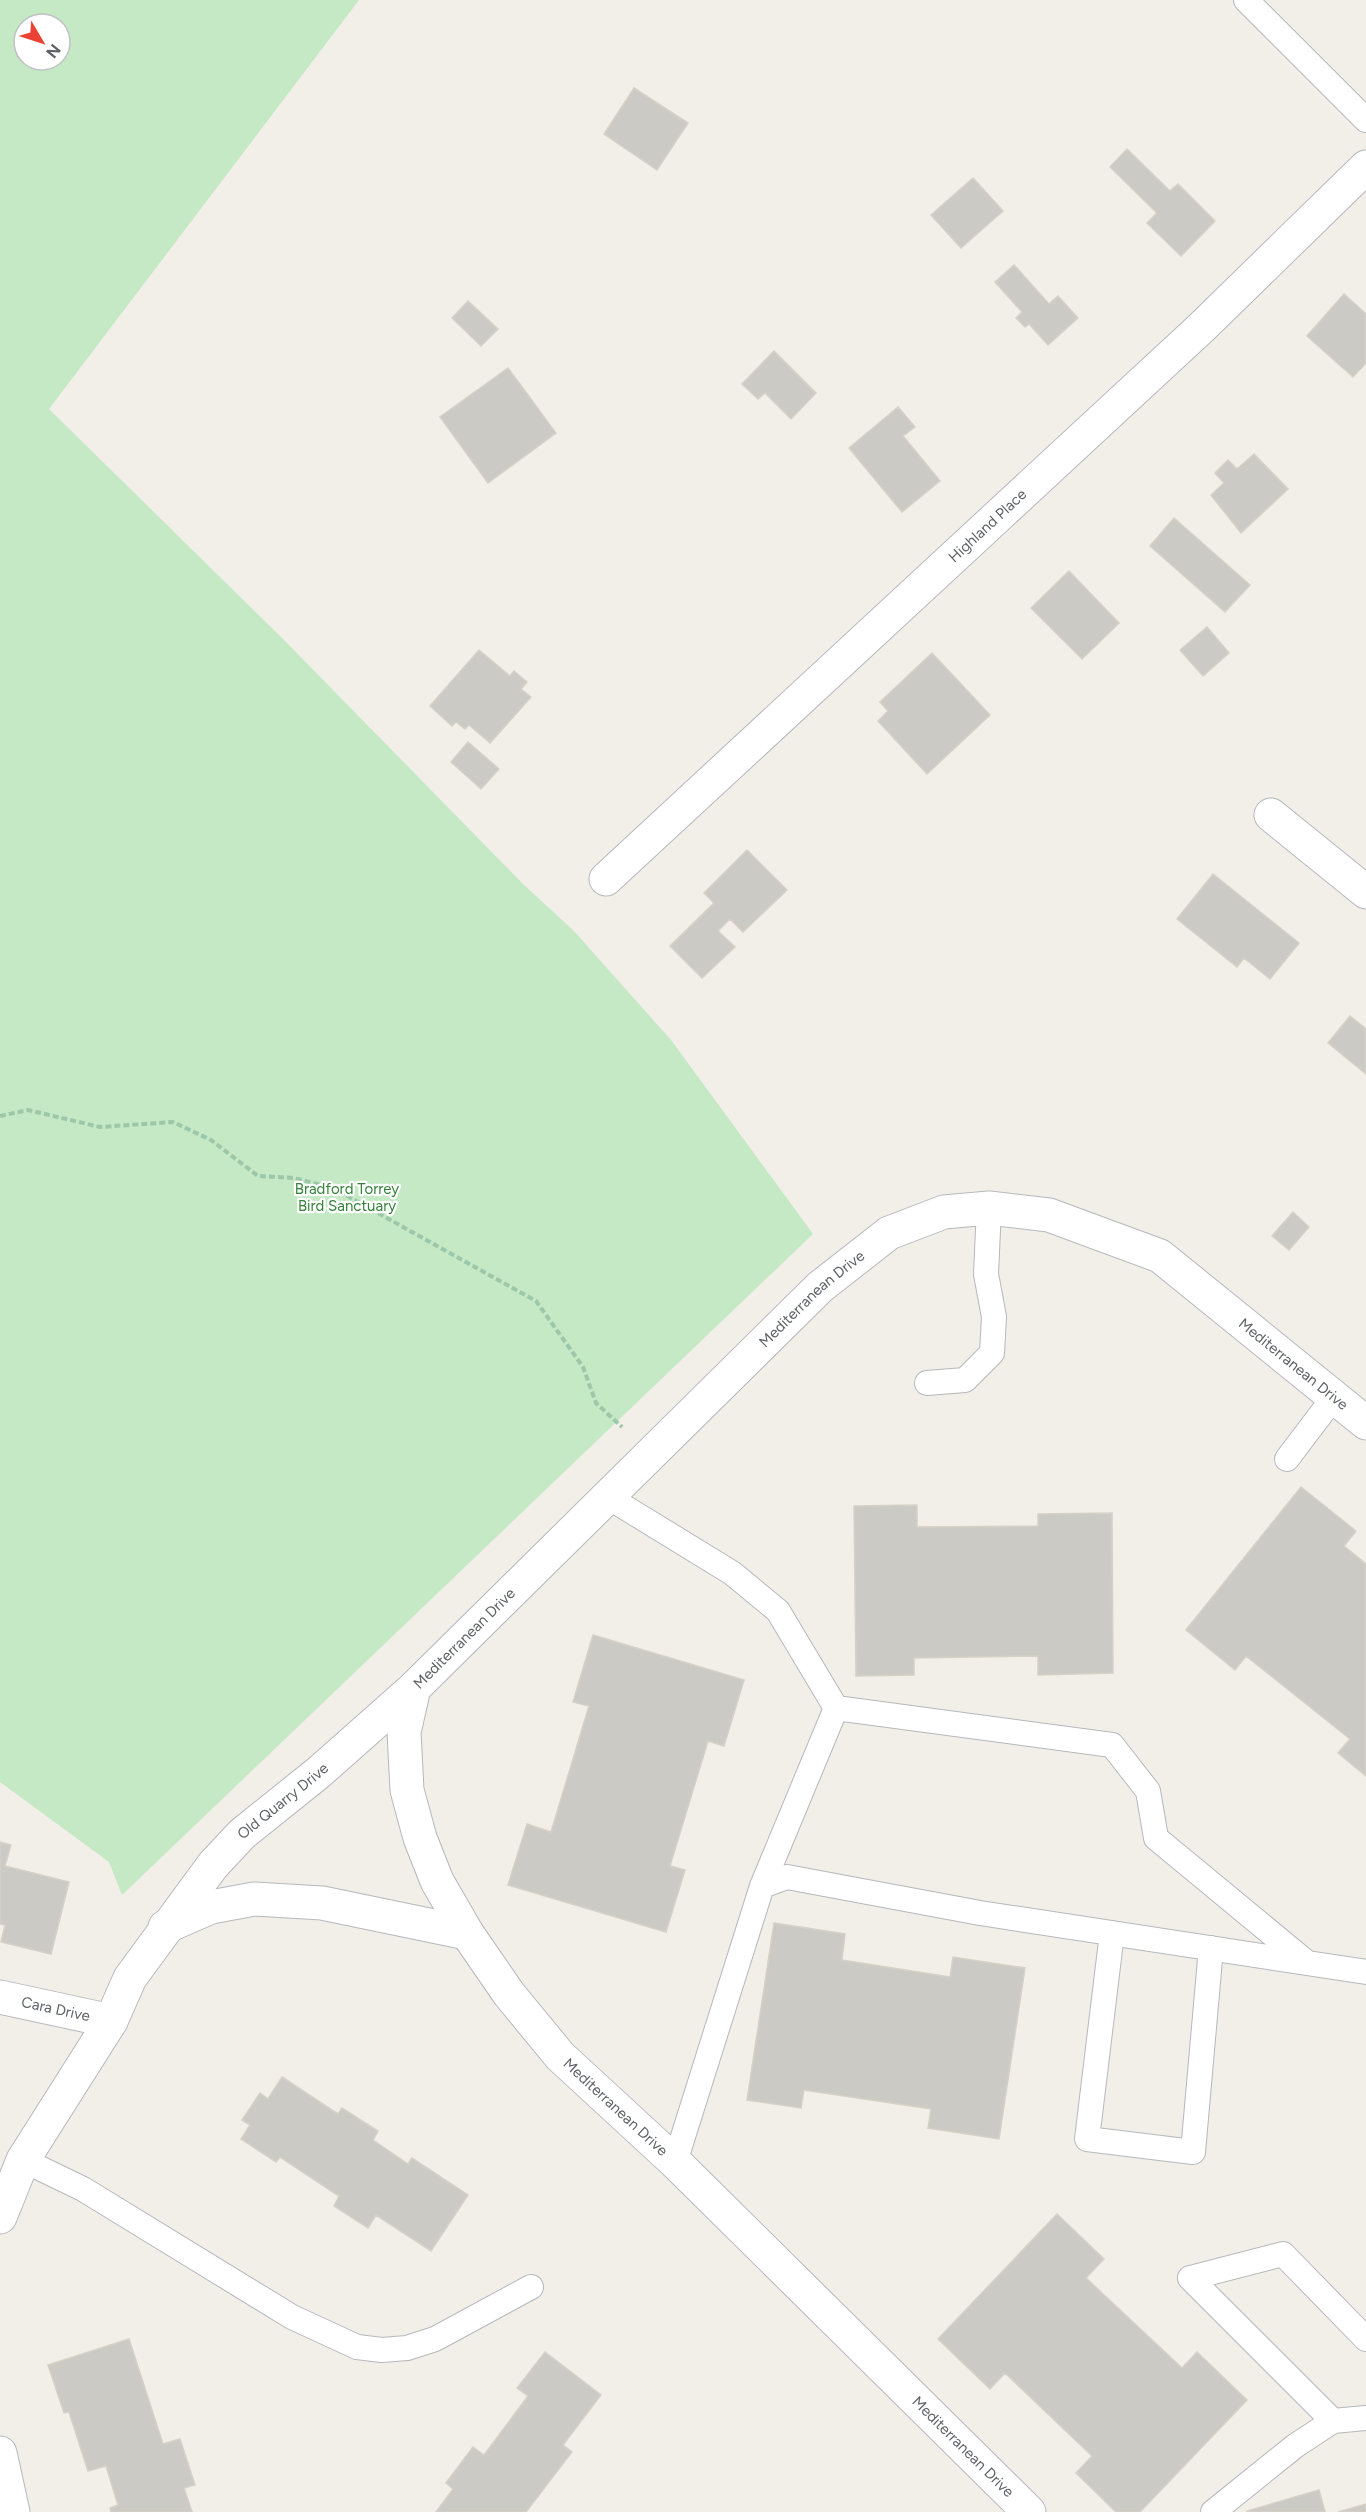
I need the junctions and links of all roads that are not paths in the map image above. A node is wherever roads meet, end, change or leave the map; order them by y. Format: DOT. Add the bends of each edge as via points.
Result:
graph roads {
  1 [pos="1246,0"];
  2 [pos="1366,120"];
  3 [pos="1366,167"];
  4 [pos="1271,815"];
  5 [pos="606,879"];
  6 [pos="1366,892"];
  7 [pos="989,1208"];
  8 [pos="927,1383"];
  9 [pos="1334,1397"];
  10 [pos="1366,1423"];
  11 [pos="1287,1460"];
  12 [pos="608,1497"];
  13 [pos="414,1688"];
  14 [pos="836,1708"];
  15 [pos="762,1886"];
  16 [pos="165,1927"];
  17 [pos="467,1933"];
  18 [pos="1112,1933"];
  19 [pos="1211,1948"];
  20 [pos="1306,1962"];
  21 [pos="1366,1972"];
  22 [pos="0,1997"];
  23 [pos="111,2021"];
  24 [pos="23,2160"];
  25 [pos="675,2162"];
  26 [pos="0,2217"];
  27 [pos="531,2287"];
  28 [pos="1366,2339"];
  29 [pos="1366,2418"];
  30 [pos="1333,2421"];
  31 [pos="0,2452"];
  32 [pos="13,2512"];
  33 [pos="1029,2512"];
  34 [pos="1213,2512"];
  1 -- 2 [label="lane"];
  3 -- 5 [label="street, Highland Place" via="1201,328"];
  4 -- 6 [label="street"];
  7 -- 8 [label="lane" via="986,1274 994,1317 992,1353 965,1380"];
  7 -- 9 [label="street, Mediterranean Drive" via="1049,1215 1160,1256"];
  7 -- 12 [label="street, Mediterranean Drive" via="944,1212 889,1233 820,1287"];
  9 -- 10 [label="street, Mediterranean Drive"];
  9 -- 11 [label="lane"];
  12 -- 13 [label="street, Mediterranean Drive"];
  12 -- 14 [label="lane" via="732,1572 778,1611"];
  13 -- 16 [label="street, Old Quarry Drive" via="242,1834"];
  13 -- 17 [label="street, Mediterranean Drive" via="404,1732 407,1790 437,1881"];
  14 -- 15 [label="lane"];
  14 -- 20 [label="lane" via="1112,1745 1148,1791 1156,1838"];
  15 -- 18 [label="lane" via="787,1877"];
  15 -- 25 [label="lane"];
  16 -- 17 [label="street" via="212,1907 254,1899 322,1903"];
  16 -- 23 [label="street, Old Quarry Drive" via="130,1978"];
  17 -- 25 [label="street, Mediterranean Drive" via="509,1994 560,2056"];
  18 -- 19 [label="lane"];
  18 -- 19 [label="lane" via="1088,2139 1193,2152"];
  19 -- 20 [label="lane"];
  20 -- 21 [label="lane"];
  22 -- 23 [label="street, Cara Drive"];
  23 -- 24 [label="street, Old Quarry Drive"];
  24 -- 26 [label="street, Old Quarry Drive"];
  24 -- 27 [label="lane" via="83,2189 292,2317 357,2347 398,2349 435,2339"];
  25 -- 33 [label="street, Mediterranean Drive"];
  28 -- 30 [label="lane" via="1283,2254 1190,2278"];
  29 -- 30 [label="lane"];
  30 -- 34 [label="lane" via="1295,2446"];
  31 -- 32 [label="street"];
}
